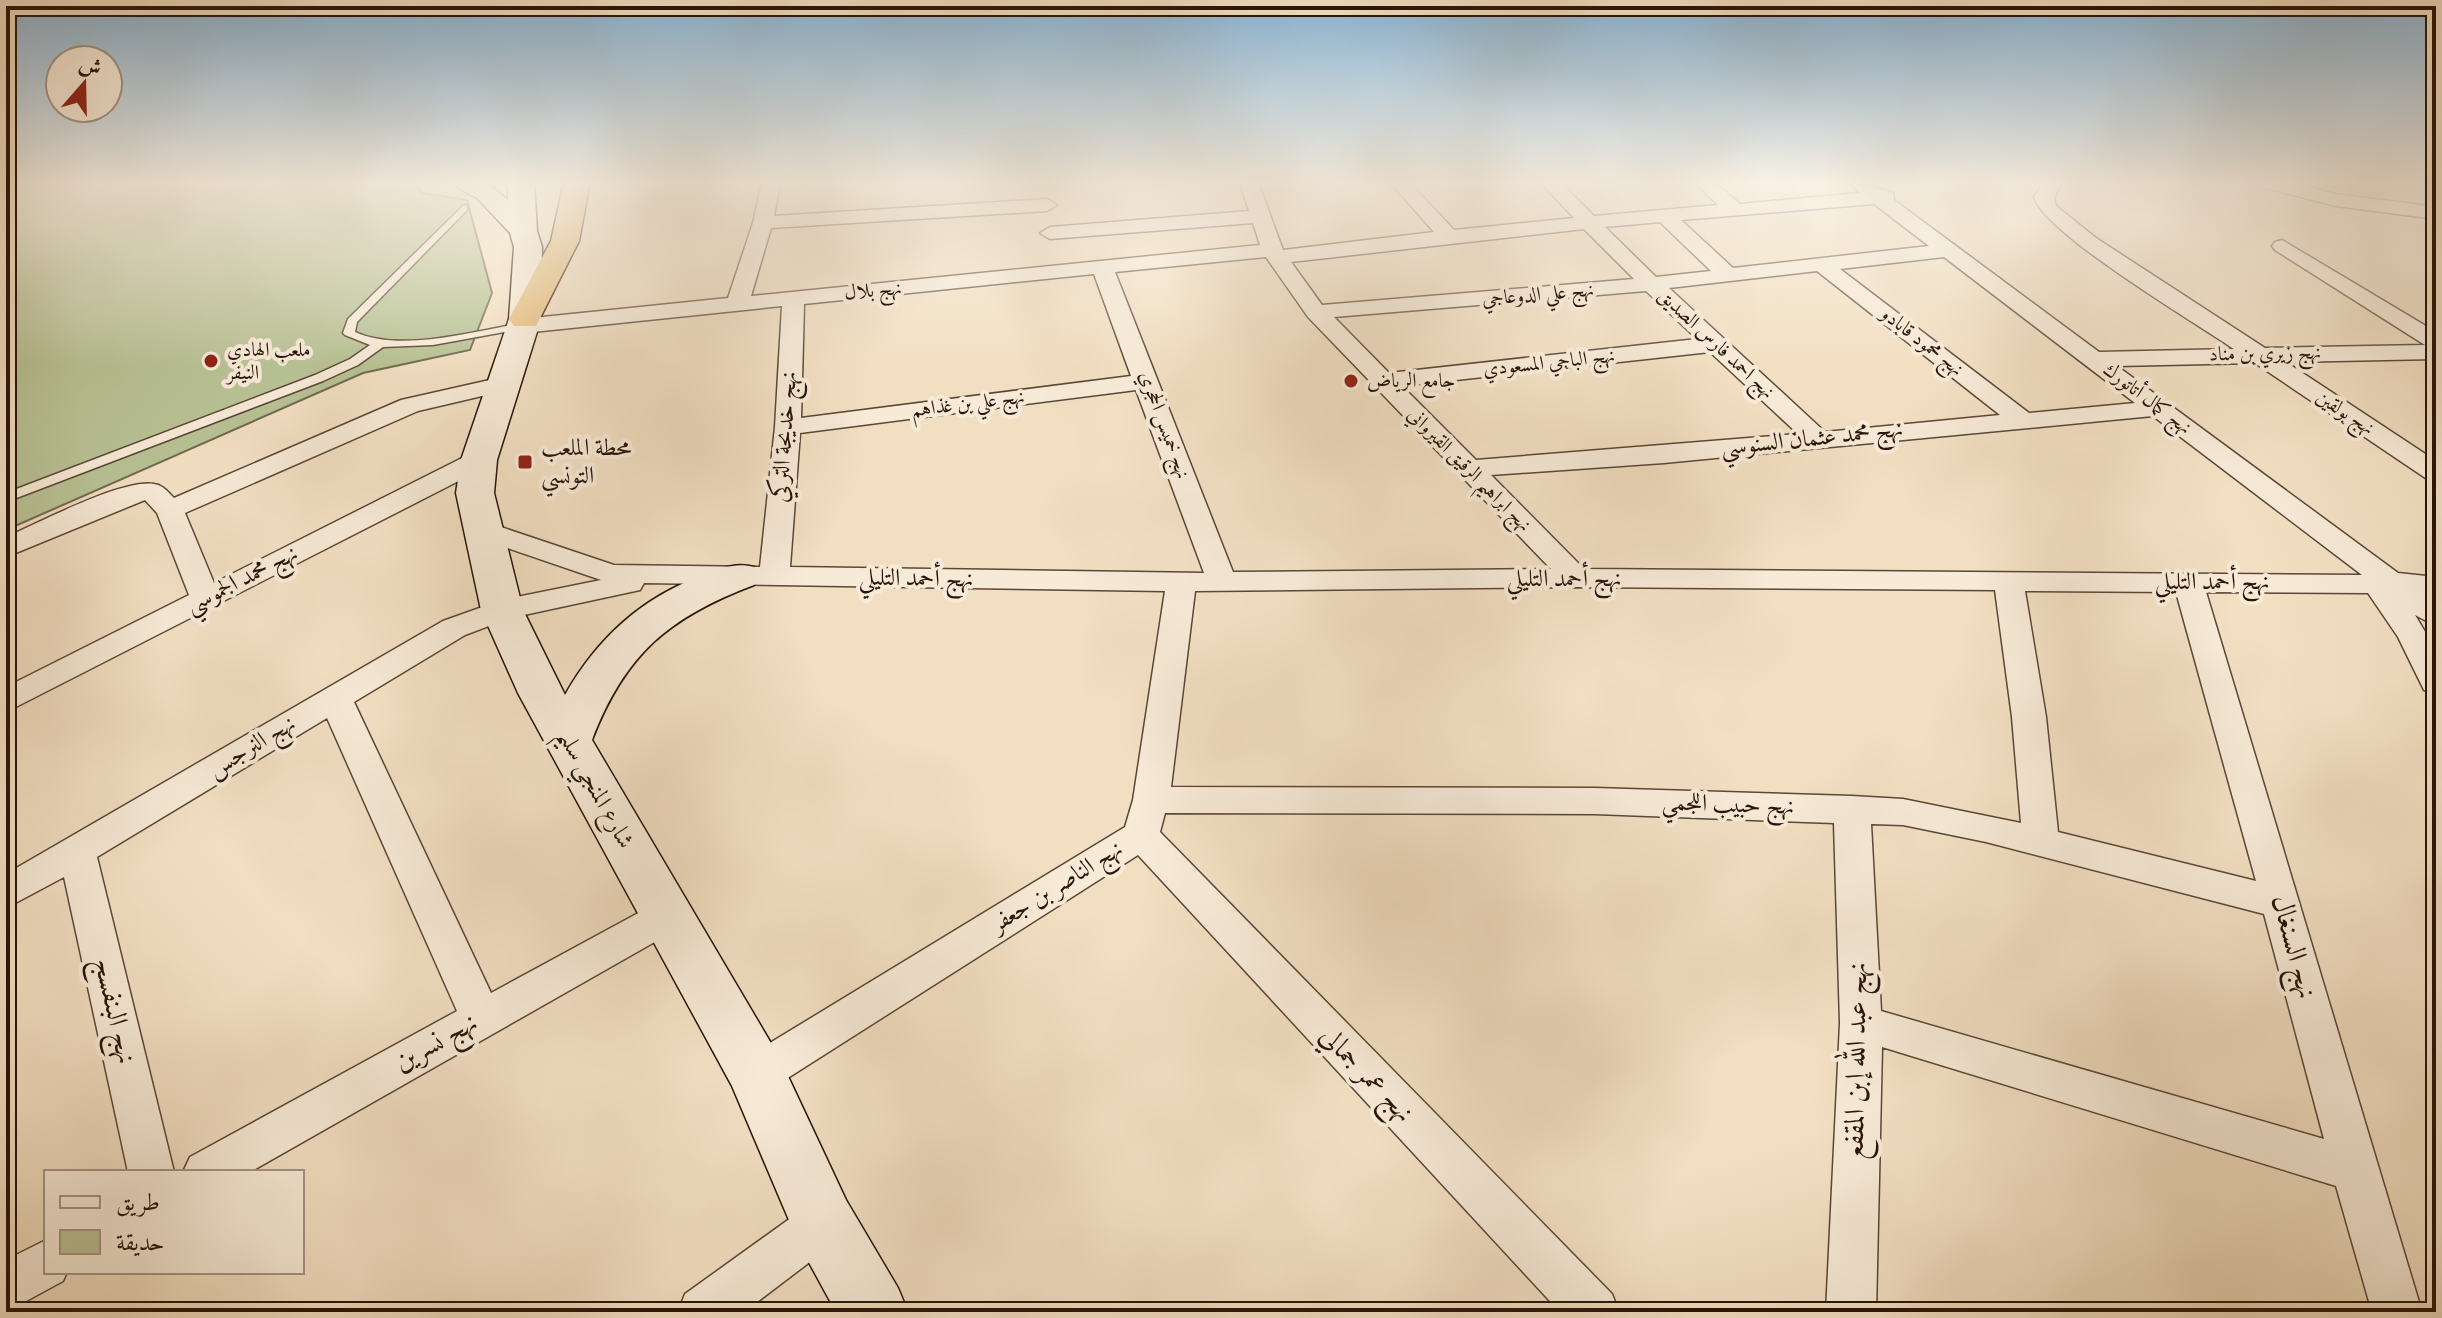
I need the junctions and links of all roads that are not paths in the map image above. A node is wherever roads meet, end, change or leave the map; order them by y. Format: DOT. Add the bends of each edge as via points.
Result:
graph roads {
  1 [pos="423,244"];
  2 [pos="526,244"];
  3 [pos="564,244"];
  4 [pos="757,244"];
  5 [pos="1052,244"];
  6 [pos="1271,244"];
  7 [pos="1371,244"];
  8 [pos="1610,244"];
  9 [pos="1694,244"];
  10 [pos="1943,244"];
  11 [pos="2091,244"];
  12 [pos="2282,246"];
  13 [pos="1950,250"];
  14 [pos="1274,253"];
  15 [pos="1823,266"];
  16 [pos="1103,270"];
  17 [pos="1056,274"];
  18 [pos="1729,276"];
  19 [pos="1651,284"];
  20 [pos="793,298"];
  21 [pos="738,303"];
  22 [pos="1316,312"];
  23 [pos="524,322"];
  24 [pos="2436,342"];
  25 [pos="380,343"];
  26 [pos="1716,344"];
  27 [pos="2436,352"];
  28 [pos="2253,354"];
  29 [pos="2094,359"];
  30 [pos="1147,381"];
  31 [pos="1381,381"];
  32 [pos="503,384"];
  33 [pos="2157,408"];
  34 [pos="2021,419"];
  35 [pos="788,427"];
  36 [pos="1817,438"];
  37 [pos="479,460"];
  38 [pos="2432,466"];
  39 [pos="1466,469"];
  40 [pos="6,498"];
  41 [pos="170,510"];
  42 [pos="482,530"];
  43 [pos="6,548"];
  44 [pos="757,576"];
  45 [pos="1576,578"];
  46 [pos="2188,581"];
  47 [pos="1181,582"];
  48 [pos="1222,582"];
  49 [pos="2009,583"];
  50 [pos="2383,583"];
  51 [pos="2436,586"];
  52 [pos="205,598"];
  53 [pos="502,610"];
  54 [pos="2436,616"];
  55 [pos="2436,682"];
  56 [pos="335,698"];
  57 [pos="6,701"];
  58 [pos="568,740"];
  59 [pos="1852,809"];
  60 [pos="1146,817"];
  61 [pos="2041,842"];
  62 [pos="77,850"];
  63 [pos="6,893"];
  64 [pos="2281,903"];
  65 [pos="667,916"];
  66 [pos="481,1017"];
  67 [pos="1861,1023"];
  68 [pos="757,1074"];
  69 [pos="2353,1169"];
  70 [pos="151,1170"];
  71 [pos="210,1170"];
  72 [pos="823,1223"];
  73 [pos="44,1265"];
  74 [pos="6,1287"];
  75 [pos="703,1312"];
  76 [pos="874,1312"];
  77 [pos="1594,1312"];
  78 [pos="1851,1312"];
  79 [pos="2397,1312"];
  1 -- 25 [label="lane" via="348,327 354,337"];
  2 -- 23 [label="main road, شارع المنجي سليم"];
  3 -- 23 [label="highway"];
  4 -- 21 [label="street"];
  5 -- 17 [label="street"];
  6 -- 14 [label="street, نهج ابراهيم الرقيق القيرواني"];
  7 -- 14 [label="street, نهج بلال"];
  8 -- 19 [label="street, نهج احمد فارس الصديق"];
  9 -- 18 [label="street"];
  10 -- 13 [label="street, نهج كمال أتاتورك"];
  11 -- 28 [label="street, نهج بولقين"];
  12 -- 24 [label="street"];
  13 -- 15 [label="street, نهج علي الدوعاجي"];
  13 -- 29 [label="street, نهج كمال أتاتورك"];
  14 -- 16 [label="street, نهج بلال"];
  14 -- 22 [label="street, نهج ابراهيم الرقيق القيرواني"];
  15 -- 18 [label="street, نهج علي الدوعاجي"];
  15 -- 34 [label="street, نهج محمود قابادو"];
  16 -- 17 [label="street, نهج بلال"];
  16 -- 30 [label="street, نهج خميس الحجري"];
  17 -- 20 [label="street, نهج بلال"];
  18 -- 19 [label="street, نهج علي الدوعاجي"];
  19 -- 22 [label="street, نهج علي الدوعاجي"];
  19 -- 26 [label="street, نهج احمد فارس الصديق"];
  20 -- 21 [label="street, نهج بلال"];
  20 -- 35 [label="street, نهج خديجة التركي"];
  21 -- 23 [label="street, نهج بلال"];
  22 -- 31 [label="street, نهج ابراهيم الرقيق القيرواني"];
  23 -- 25 [label="lane"];
  23 -- 32 [label="main road, شارع المنجي سليم"];
  25 -- 40 [label="lane" via="330,374"];
  26 -- 31 [label="street, نهج الباجي المسعودي"];
  26 -- 36 [label="street, نهج احمد فارس الصديق"];
  27 -- 28 [label="street, نهج زيري بن مناد"];
  28 -- 29 [label="street, نهج زيري بن مناد"];
  28 -- 38 [label="street, نهج بولقين"];
  29 -- 33 [label="street, نهج كمال أتاتورك"];
  30 -- 35 [label="street, نهج علي بن غذاهم"];
  30 -- 48 [label="street, نهج خميس الحجري"];
  31 -- 39 [label="street, نهج ابراهيم الرقيق القيرواني"];
  32 -- 37 [label="main road, شارع المنجي سليم"];
  32 -- 41 [label="street" via="410,405"];
  33 -- 34 [label="street, نهج محمد عثمان السنوسي"];
  33 -- 50 [label="street, نهج كمال أتاتورك"];
  34 -- 36 [label="street, نهج محمد عثمان السنوسي"];
  35 -- 44 [label="street, نهج خديجة التركي"];
  36 -- 39 [label="street, نهج محمد عثمان السنوسي"];
  37 -- 42 [label="main road, شارع المنجي سليم" via="475,493"];
  37 -- 52 [label="street, نهج محمد الجموسي"];
  39 -- 45 [label="street, نهج ابراهيم الرقيق القيرواني"];
  41 -- 43 [label="street" via="157,493 141,491"];
  41 -- 52 [label="street"];
  42 -- 44 [label="street, نهج أحمد التليلي" via="611,574"];
  42 -- 53 [label="main road, شارع المنجي سليم"];
  44 -- 47 [label="street, نهج أحمد التليلي"];
  44 -- 53 [label="street, نهج أحمد التليلي" via="592,589"];
  44 -- 58 [label="main road" via="701,589 642,627 589,687"];
  45 -- 48 [label="street, نهج أحمد التليلي"];
  45 -- 49 [label="street, نهج أحمد التليلي"];
  46 -- 49 [label="street, نهج أحمد التليلي"];
  46 -- 50 [label="street, نهج أحمد التليلي"];
  46 -- 64 [label="street, نهج السنغال"];
  47 -- 48 [label="street, نهج أحمد التليلي"];
  47 -- 60 [label="street"];
  49 -- 61 [label="street"];
  50 -- 51 [label="street, نهج أحمد التليلي"];
  50 -- 54 [label="street, نهج كمال أتاتورك"];
  50 -- 55 [label="street"];
  52 -- 57 [label="street, نهج محمد الجموسي"];
  53 -- 56 [label="street, نهج النرجس" via="454,628"];
  53 -- 58 [label="main road, شارع المنجي سليم"];
  56 -- 62 [label="street, نهج النرجس"];
  56 -- 66 [label="street"];
  58 -- 65 [label="main road, شارع المنجي سليم"];
  59 -- 60 [label="street, نهج حبيب اللجمي" via="1595,801"];
  59 -- 61 [label="street, نهج حبيب اللجمي" via="1943,818"];
  59 -- 67 [label="street, نهج عبد الله إبن المقفع"];
  60 -- 68 [label="street, نهج الناصر بن جعفر"];
  60 -- 77 [label="street, نهج عمر جمالي"];
  61 -- 64 [label="street, نهج حبيب اللجمي"];
  62 -- 63 [label="street, نهج النرجس"];
  62 -- 70 [label="street, نهج البنفسج"];
  64 -- 69 [label="street, نهج السنغال"];
  65 -- 66 [label="street, نهج نسرين"];
  65 -- 68 [label="main road, شارع المنجي سليم"];
  66 -- 71 [label="street, نهج نسرين"];
  67 -- 69 [label="street"];
  67 -- 78 [label="street, نهج عبد الله إبن المقفع"];
  68 -- 72 [label="main road, شارع المنجي سليم"];
  69 -- 79 [label="street, نهج السنغال"];
  72 -- 75 [label="street"];
  72 -- 76 [label="main road, شارع المنجي سليم"];
  73 -- 74 [label="street"];
}
